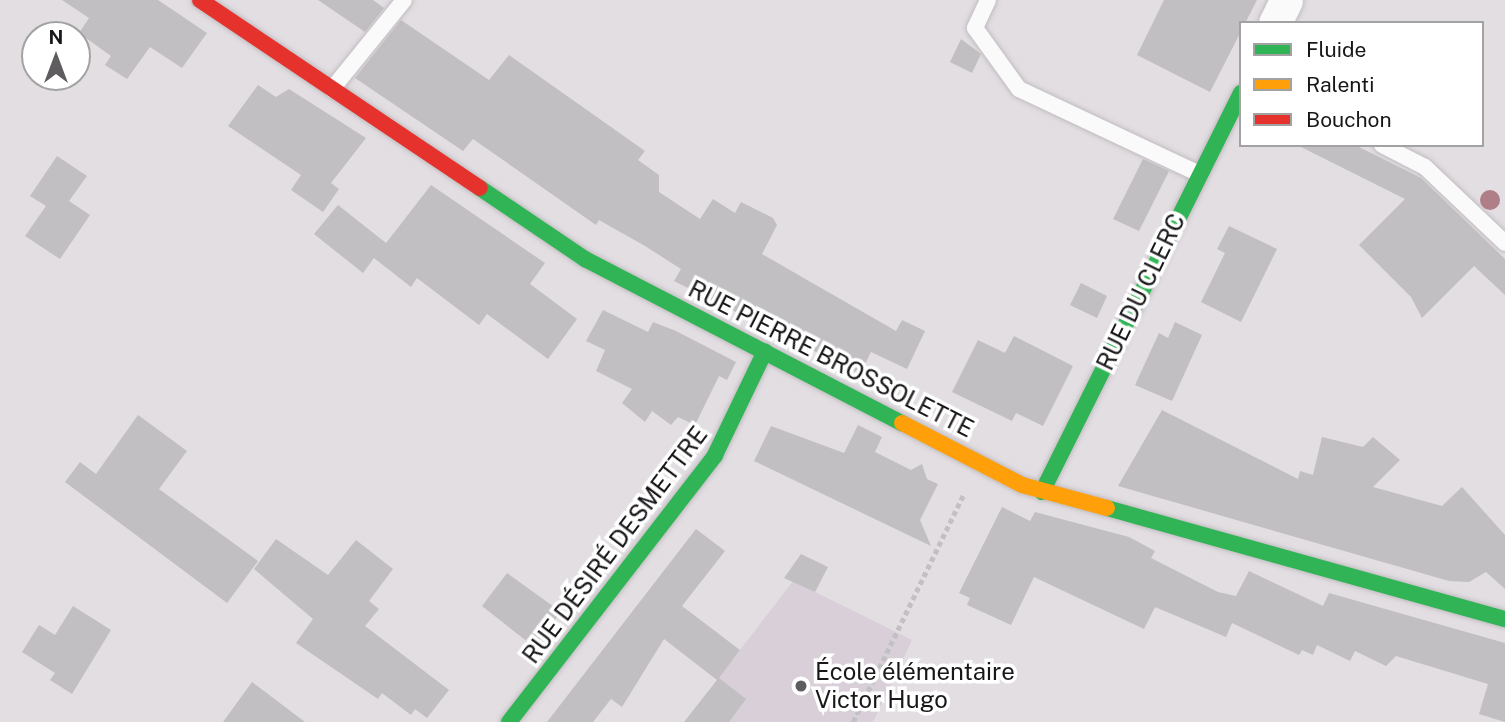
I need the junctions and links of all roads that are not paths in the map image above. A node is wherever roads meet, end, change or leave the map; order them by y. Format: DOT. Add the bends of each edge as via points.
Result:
graph roads {
  1 [pos="200,0"];
  2 [pos="404,0"];
  3 [pos="988,0"];
  4 [pos="1286,0"];
  5 [pos="1276,21"];
  6 [pos="332,89"];
  7 [pos="1239,97"];
  8 [pos="1386,147"];
  9 [pos="1200,174"];
  10 [pos="1505,243"];
  11 [pos="765,351"];
  12 [pos="1042,492"];
  13 [pos="1505,620"];
  14 [pos="509,722"];
  1 -- 6 [label="street, RUE PIERRE BROSSOLETTE"];
  2 -- 6 [label="lane"];
  3 -- 9 [label="lane" via="975,28 1019,89"];
  4 -- 5 [label="street"];
  6 -- 11 [label="street, RUE PIERRE BROSSOLETTE" via="554,240"];
  7 -- 9 [label="street, RUE DU CLERC"];
  8 -- 10 [label="lane" via="1425,167"];
  9 -- 12 [label="street, RUE DU CLERC"];
  11 -- 12 [label="street, RUE PIERRE BROSSOLETTE"];
  11 -- 14 [label="street, RUE DÉSIRÉ DESMETTRE" via="715,455"];
  12 -- 13 [label="street, RUE PIERRE BROSSOLETTE"];
}
